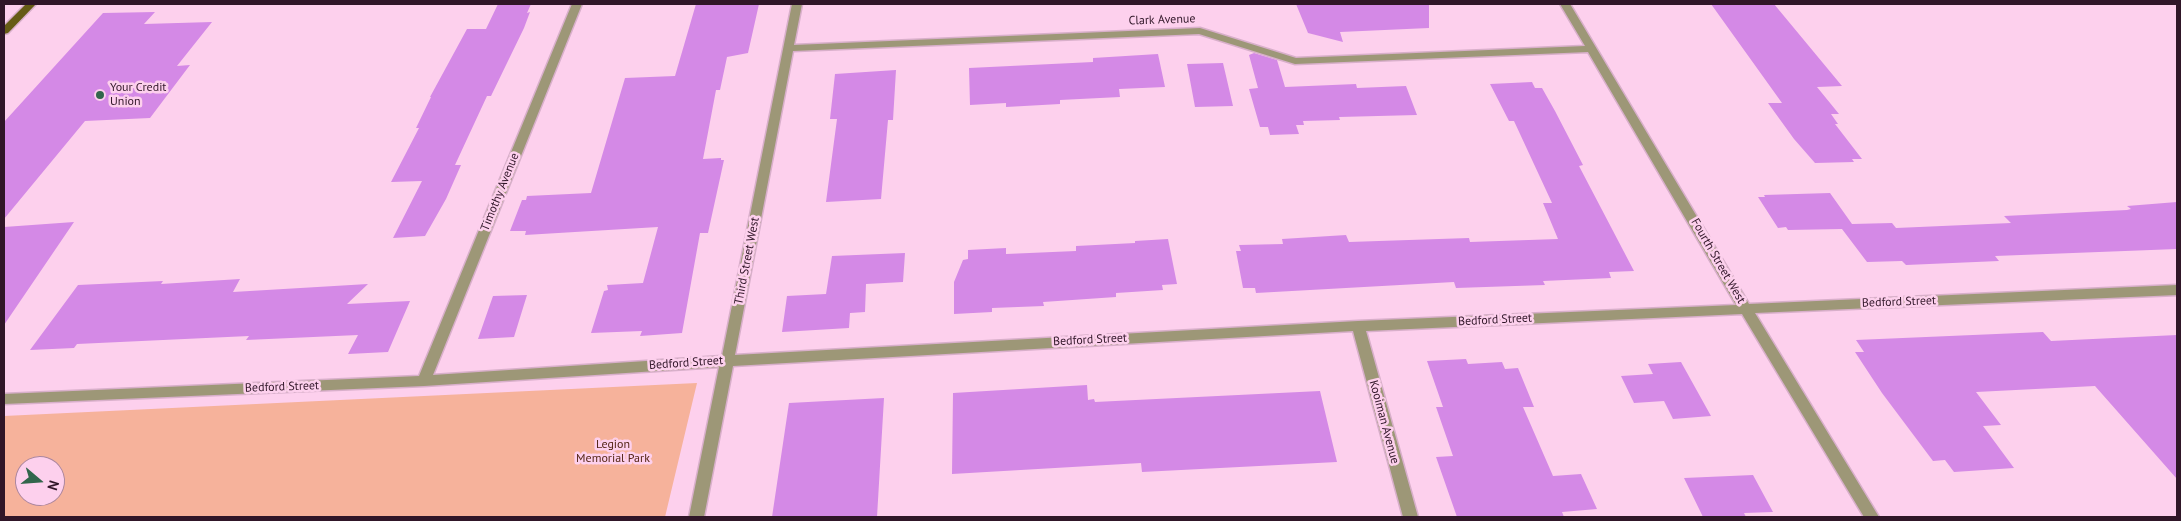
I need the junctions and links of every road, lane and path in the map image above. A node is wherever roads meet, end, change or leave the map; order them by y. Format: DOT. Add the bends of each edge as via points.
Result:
graph roads {
  1 [pos="31,4"];
  2 [pos="577,4"];
  3 [pos="797,4"];
  4 [pos="1565,4"];
  5 [pos="4,31"];
  6 [pos="787,48"];
  7 [pos="1593,49"];
  8 [pos="2177,290"];
  9 [pos="1745,308"];
  10 [pos="1358,326"];
  11 [pos="728,361"];
  12 [pos="424,381"];
  13 [pos="4,399"];
  14 [pos="697,517"];
  15 [pos="1411,517"];
  16 [pos="1872,517"];
  1 -- 5 [label="main road"];
  2 -- 12 [label="street, Timothy Avenue"];
  3 -- 6 [label="street, Third Street West"];
  4 -- 7 [label="street, Fourth Street West"];
  6 -- 7 [label="street, Clark Avenue" via="1200,31 1295,61"];
  6 -- 11 [label="street, Third Street West"];
  7 -- 9 [label="street, Fourth Street West"];
  8 -- 9 [label="street, Bedford Street"];
  9 -- 10 [label="street, Bedford Street"];
  9 -- 16 [label="street, Fourth Street West"];
  10 -- 11 [label="street, Bedford Street"];
  10 -- 15 [label="street, Kooiman Avenue"];
  11 -- 12 [label="street, Bedford Street"];
  11 -- 14 [label="street, Third Street West"];
  12 -- 13 [label="street, Bedford Street"];
}
